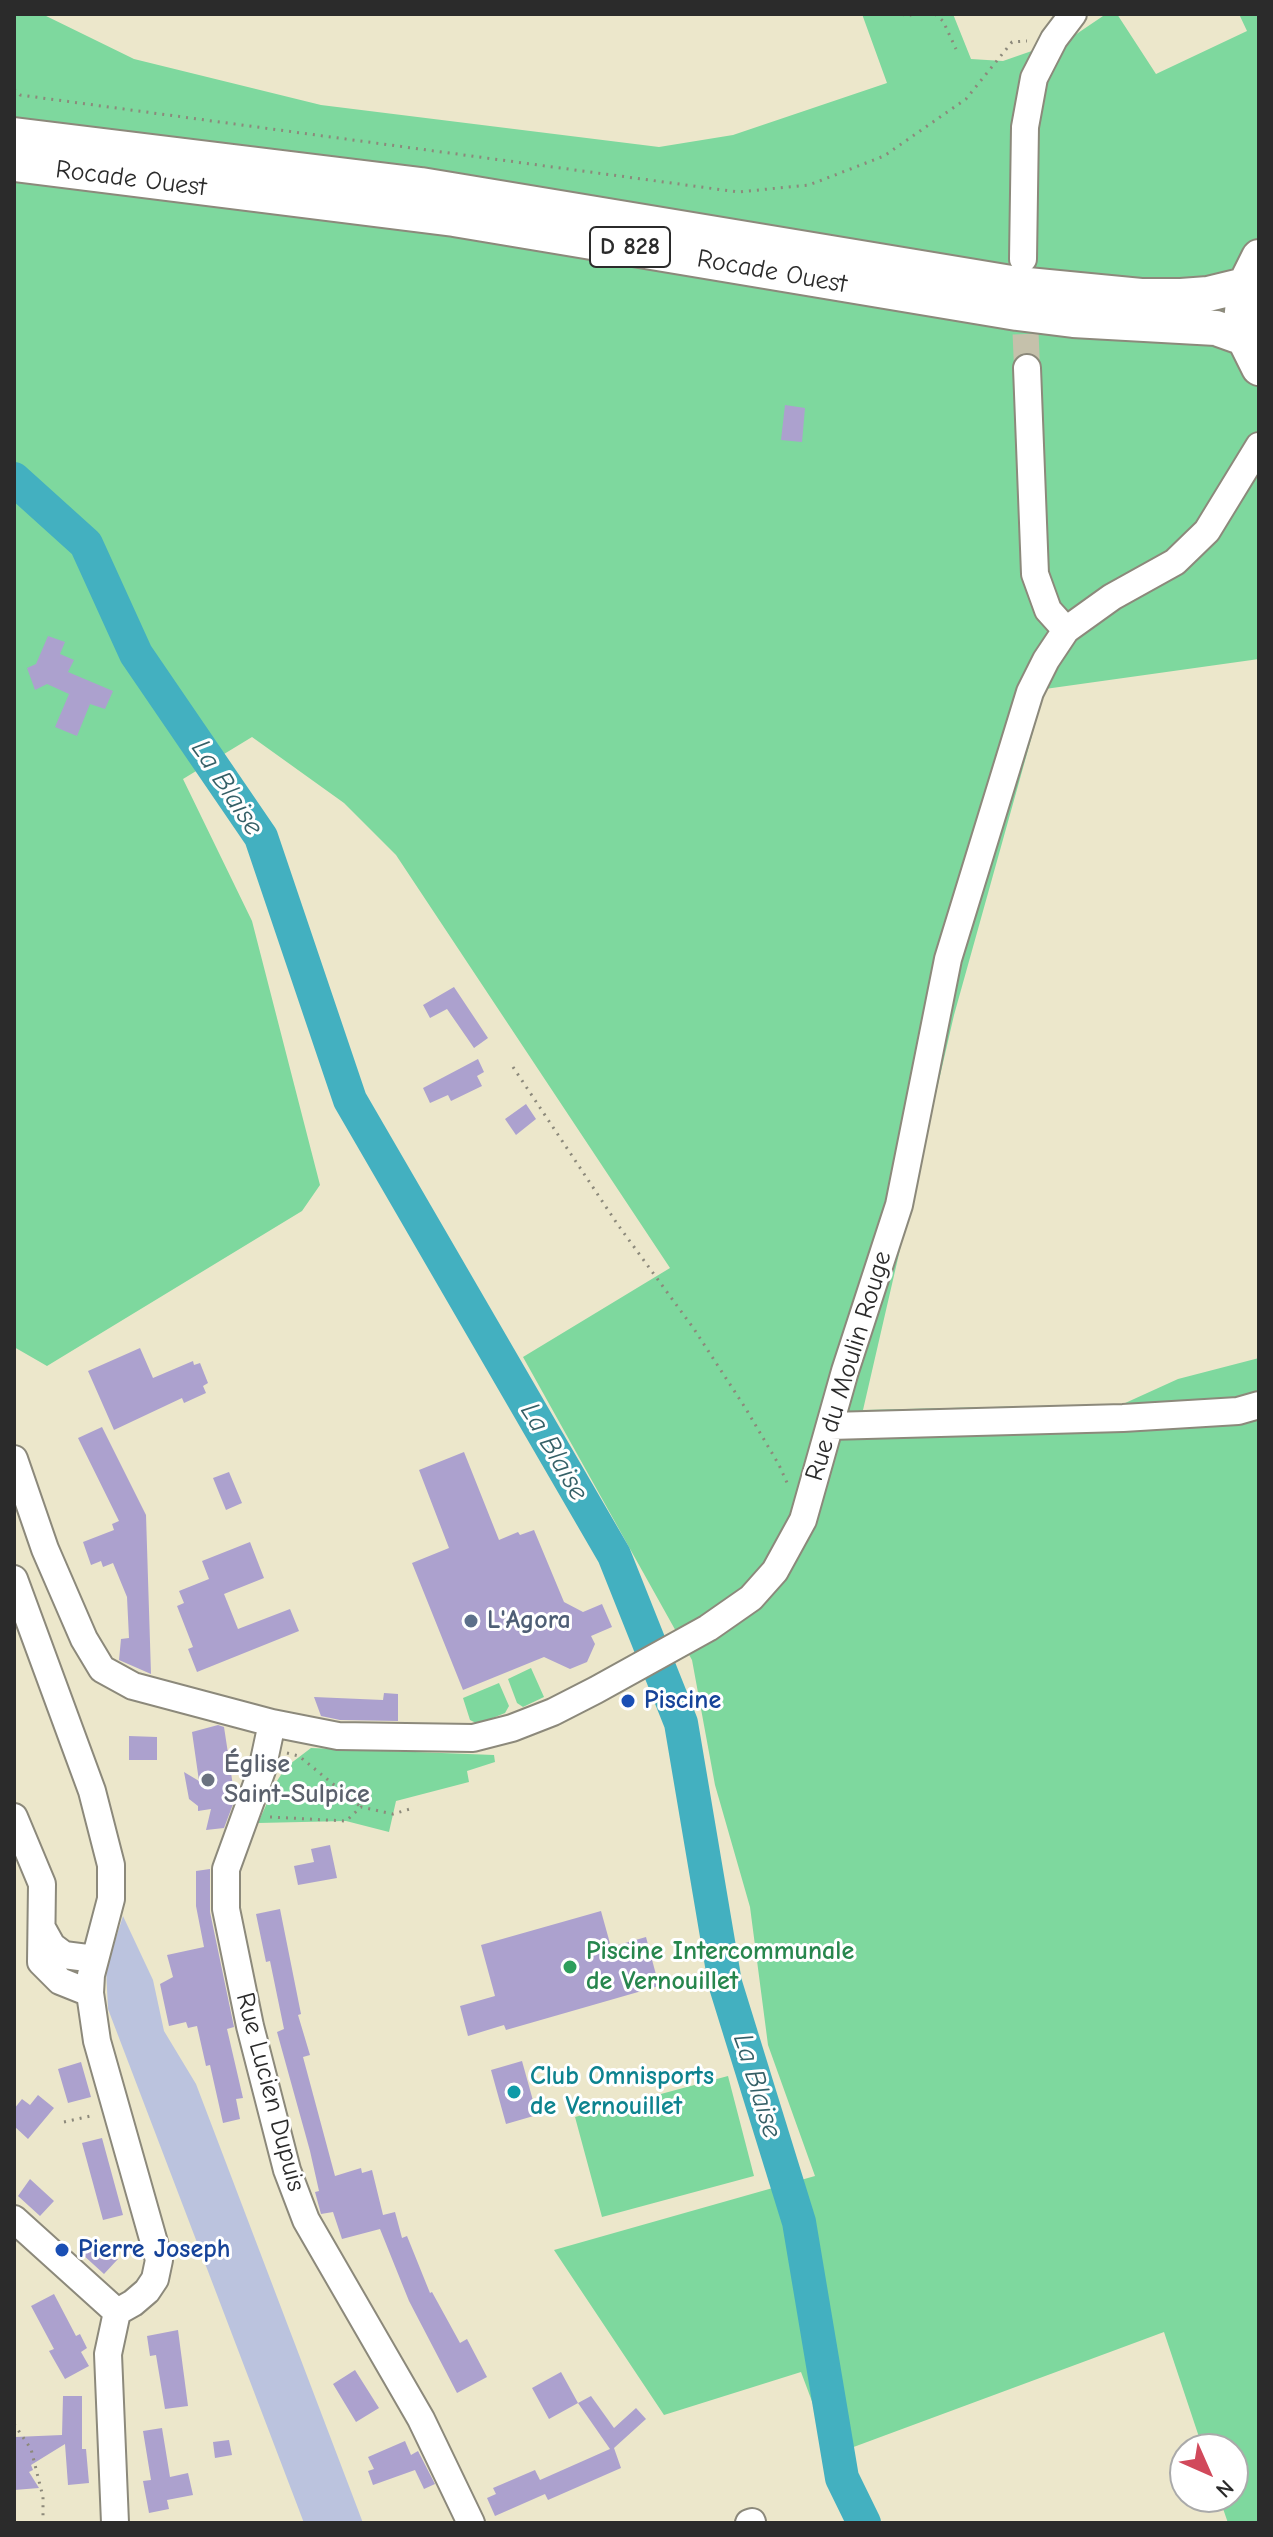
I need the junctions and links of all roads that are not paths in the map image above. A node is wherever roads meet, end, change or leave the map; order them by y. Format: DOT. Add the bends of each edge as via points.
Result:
graph roads {
  1 [pos="1073,14"];
  2 [pos="14,135"];
  3 [pos="14,164"];
  4 [pos="1023,259"];
  5 [pos="1252,271"];
  6 [pos="1252,353"];
  7 [pos="1027,368"];
  8 [pos="1259,446"];
  9 [pos="1066,630"];
  10 [pos="1259,1405"];
  11 [pos="830,1426"];
  12 [pos="14,1459"];
  13 [pos="14,1579"];
  14 [pos="269,1735"];
  15 [pos="14,1817"];
  16 [pos="42,1928"];
  17 [pos="95,1959"];
  18 [pos="90,1993"];
  19 [pos="14,2219"];
  20 [pos="117,2312"];
  21 [pos="115,2523"];
  22 [pos="471,2523"];
  1 -- 4 [label="street" via="1034,78 1025,127"];
  2 -- 5 [label="main road, Rocade Ouest / D 828" via="421,185 1017,284 1181,296 1208,294"];
  3 -- 6 [label="main road, Rocade Ouest / D 828" via="454,219 1017,313 1205,327"];
  5 -- 6 [label="main road" via="1241,303"];
  7 -- 9 [label="street" via="1035,574 1048,610"];
  8 -- 9 [label="street, Rue du Moulin Rouge" via="1207,531 1175,562"];
  9 -- 11 [label="street, Rue du Moulin Rouge" via="1030,692 948,959 899,1205"];
  10 -- 11 [label="street" via="1123,1418"];
  11 -- 14 [label="street, Rue du Moulin Rouge" via="803,1520 775,1571 751,1598 640,1667 553,1712 473,1738"];
  12 -- 14 [label="street, Rue du Moulin Rouge" via="45,1549 102,1669 133,1686"];
  13 -- 17 [label="street" via="92,1791 111,1865 111,1899"];
  14 -- 22 [label="street, Rue Lucien Dupuis" via="262,1770 226,1869 226,1909 250,2026 287,2170 306,2220 421,2419"];
  15 -- 16 [label="street" via="42,1884"];
  16 -- 17 [label="street" via="64,1955"];
  16 -- 18 [label="street" via="41,1962 60,1981"];
  17 -- 18 [label="street"];
  18 -- 20 [label="street" via="97,2041 159,2260 147,2291"];
  19 -- 20 [label="street"];
  20 -- 21 [label="street" via="108,2354"];
}
